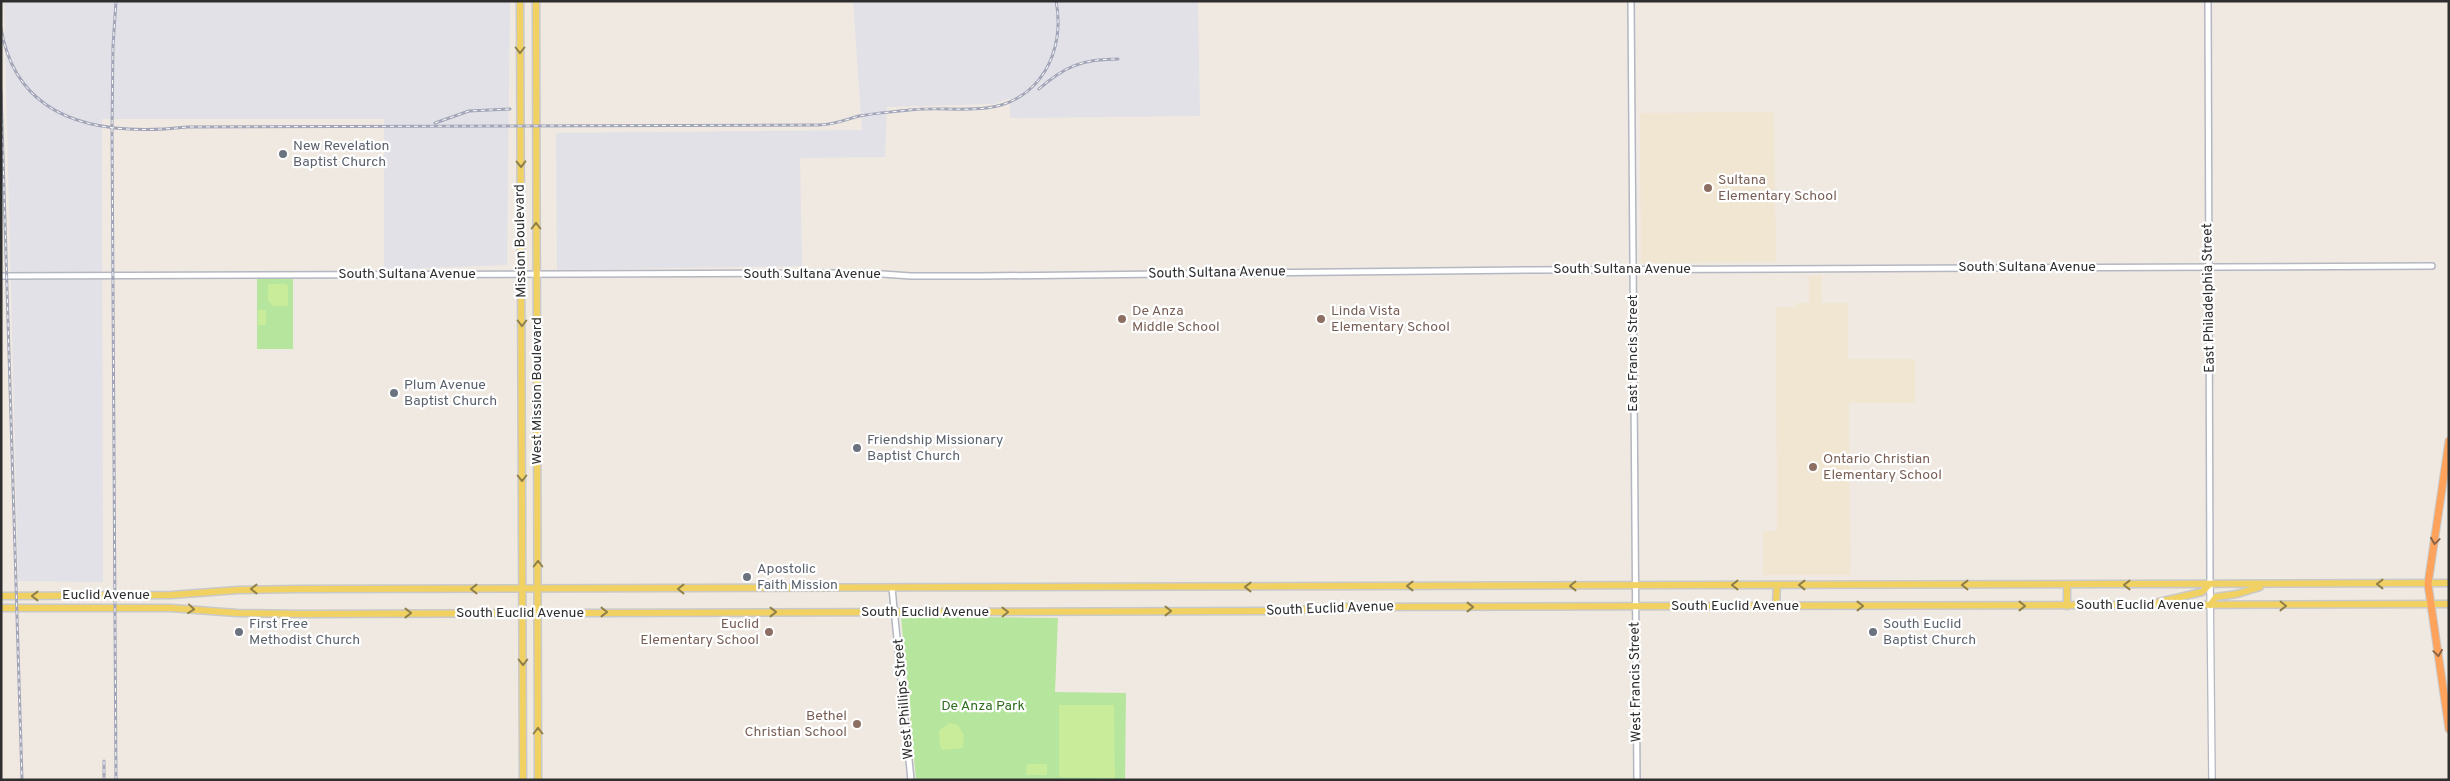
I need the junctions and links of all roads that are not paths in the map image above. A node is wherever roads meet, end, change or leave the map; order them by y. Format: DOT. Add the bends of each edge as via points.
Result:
graph roads {
  1 [pos="520,1"];
  2 [pos="536,1"];
  3 [pos="1631,1"];
  4 [pos="2208,1"];
  5 [pos="2208,266"];
  6 [pos="2432,266"];
  7 [pos="1633,270"];
  8 [pos="522,274"];
  9 [pos="536,274"];
  10 [pos="1,276"];
  11 [pos="2449,441"];
  12 [pos="2449,583"];
  13 [pos="2210,584"];
  14 [pos="2276,584"];
  15 [pos="2428,584"];
  16 [pos="1635,585"];
  17 [pos="1777,585"];
  18 [pos="2066,585"];
  19 [pos="892,588"];
  20 [pos="523,589"];
  21 [pos="538,589"];
  22 [pos="211,592"];
  23 [pos="1,596"];
  24 [pos="2449,604"];
  25 [pos="2134,605"];
  26 [pos="2210,605"];
  27 [pos="2430,605"];
  28 [pos="1635,606"];
  29 [pos="1776,606"];
  30 [pos="2067,606"];
  31 [pos="1,608"];
  32 [pos="211,612"];
  33 [pos="896,612"];
  34 [pos="523,613"];
  35 [pos="538,613"];
  36 [pos="2449,729"];
  37 [pos="523,780"];
  38 [pos="538,780"];
  39 [pos="911,780"];
  40 [pos="1637,780"];
  41 [pos="2212,780"];
  1 -- 8 [label="main road, Mission Boulevard, one-way"];
  9 -- 2 [label="main road, West Mission Boulevard, one-way"];
  3 -- 7 [label="street, East Francis Street"];
  4 -- 5 [label="street, East Philadelphia Street"];
  5 -- 6 [label="street, South Sultana Avenue"];
  5 -- 7 [label="street, South Sultana Avenue"];
  5 -- 13 [label="street, East Philadelphia Street"];
  7 -- 9 [label="street, South Sultana Avenue" via="982,276"];
  7 -- 16 [label="street, East Francis Street"];
  8 -- 9 [label="street, South Sultana Avenue"];
  8 -- 10 [label="street, South Sultana Avenue"];
  8 -- 20 [label="main road, Mission Boulevard, one-way"];
  21 -- 9 [label="main road, West Mission Boulevard, one-way"];
  11 -- 15 [label="highway, one-way"];
  12 -- 15 [label="main road, South Euclid Avenue"];
  13 -- 14 [label="main road, South Euclid Avenue"];
  13 -- 18 [label="main road, South Euclid Avenue, one-way"];
  13 -- 25 [label="main road" via="2202,592"];
  13 -- 26 [label="main road, East Philadelphia Street"];
  15 -- 14 [label="main road, South Euclid Avenue, one-way"];
  14 -- 26 [label="main road" via="2217,597"];
  15 -- 27 [label="highway"];
  17 -- 16 [label="main road, South Euclid Avenue, one-way"];
  16 -- 19 [label="main road, South Euclid Avenue, one-way"];
  16 -- 28 [label="street, West Francis Street"];
  18 -- 17 [label="main road, South Euclid Avenue, one-way"];
  17 -- 29 [label="main road"];
  18 -- 30 [label="main road"];
  19 -- 21 [label="main road, South Euclid Avenue, one-way"];
  19 -- 33 [label="street, West Phillips Street"];
  20 -- 21 [label="main road, South Euclid Avenue"];
  20 -- 22 [label="main road, South Euclid Avenue, one-way"];
  20 -- 34 [label="main road, Mission Boulevard"];
  21 -- 35 [label="main road, West Mission Boulevard"];
  22 -- 23 [label="main road, Euclid Avenue, one-way"];
  24 -- 27 [label="main road, South Euclid Avenue"];
  25 -- 26 [label="main road, South Euclid Avenue"];
  25 -- 30 [label="main road, South Euclid Avenue"];
  26 -- 27 [label="main road, South Euclid Avenue, one-way"];
  26 -- 41 [label="main road, East Philadelphia Street"];
  27 -- 36 [label="highway, one-way"];
  28 -- 29 [label="main road, South Euclid Avenue"];
  33 -- 28 [label="main road, South Euclid Avenue, one-way"];
  28 -- 40 [label="street, West Francis Street"];
  29 -- 30 [label="main road, South Euclid Avenue, one-way"];
  31 -- 32 [label="main road, Euclid Avenue, one-way" via="170,608"];
  32 -- 34 [label="main road, South Euclid Avenue, one-way"];
  35 -- 33 [label="main road, South Euclid Avenue, one-way"];
  33 -- 39 [label="street, West Phillips Street"];
  34 -- 35 [label="main road, South Euclid Avenue"];
  34 -- 37 [label="main road, one-way"];
  38 -- 35 [label="main road, West Mission Boulevard, one-way"];
}
